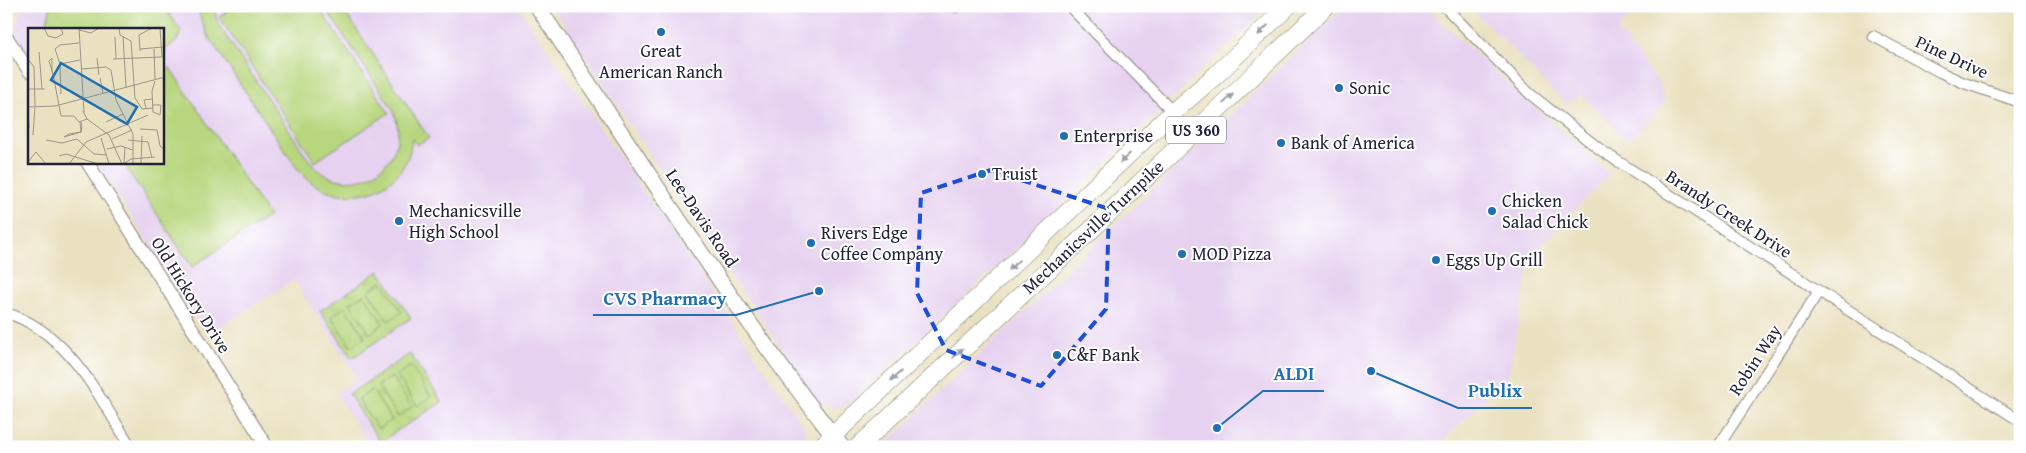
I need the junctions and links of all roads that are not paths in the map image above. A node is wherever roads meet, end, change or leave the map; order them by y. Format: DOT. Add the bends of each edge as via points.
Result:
graph roads {
  1 [pos="537,6"];
  2 [pos="1069,6"];
  3 [pos="1288,6"];
  4 [pos="1326,6"];
  5 [pos="1444,6"];
  6 [pos="6,36"];
  7 [pos="1873,36"];
  8 [pos="28,69"];
  9 [pos="2020,102"];
  10 [pos="1173,112"];
  11 [pos="88,164"];
  12 [pos="1819,291"];
  13 [pos="6,313"];
  14 [pos="2020,421"];
  15 [pos="832,443"];
  16 [pos="131,447"];
  17 [pos="267,447"];
  18 [pos="858,447"];
  19 [pos="1718,447"];
  1 -- 15 [label="main road, Lee-Davis Road"];
  2 -- 10 [label="street"];
  3 -- 10 [label="highway, Mechanicsville Turnpike / US 360, one-way"];
  18 -- 4 [label="highway, Mechanicsville Turnpike / US 360, one-way"];
  5 -- 12 [label="street, Brandy Creek Drive" via="1530,94 1561,120 1602,151"];
  6 -- 8 [label="street"];
  7 -- 9 [label="street, Pine Drive" via="1964,83"];
  10 -- 15 [label="highway, Mechanicsville Turnpike / US 360, one-way"];
  11 -- 17 [label="street, Old Hickory Drive"];
  12 -- 14 [label="street, Brandy Creek Drive"];
  12 -- 19 [label="street, Robin Way"];
  13 -- 16 [label="street" via="35,325 64,349"];
}
